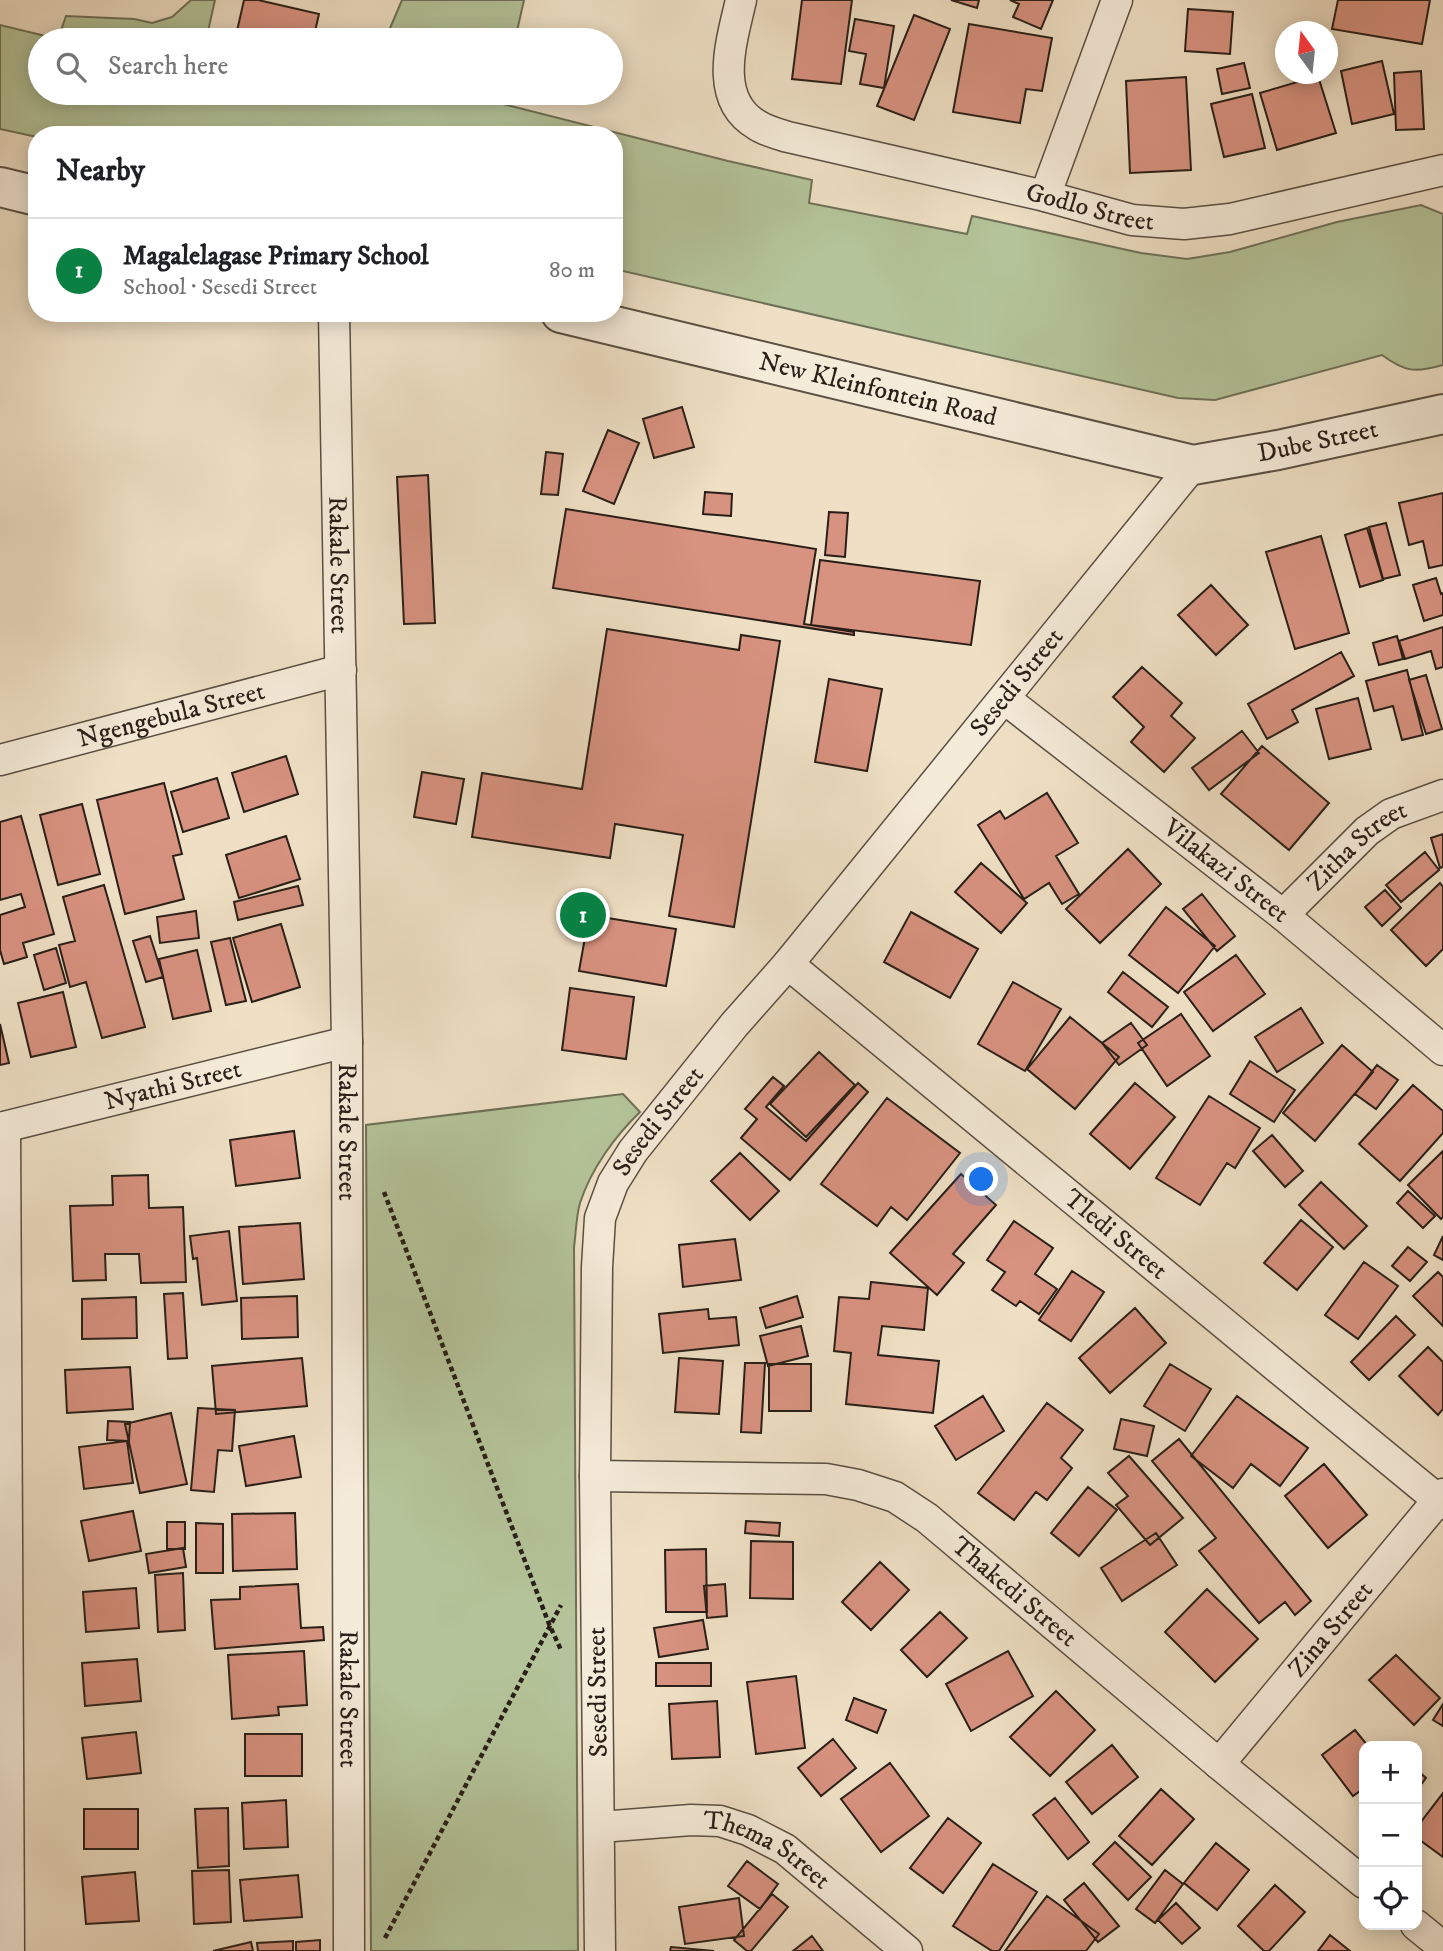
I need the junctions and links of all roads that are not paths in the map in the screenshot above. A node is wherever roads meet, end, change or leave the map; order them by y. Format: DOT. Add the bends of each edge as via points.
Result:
graph roads {
  1 [pos="741,0"];
  2 [pos="1117,0"];
  3 [pos="1443,170"];
  4 [pos="0,187"];
  5 [pos="28,193"];
  6 [pos="1045,196"];
  7 [pos="334,322"];
  8 [pos="598,322"];
  9 [pos="1443,414"];
  10 [pos="1193,465"];
  11 [pos="341,670"];
  12 [pos="1005,698"];
  13 [pos="0,760"];
  14 [pos="1443,795"];
  15 [pos="1283,915"];
  16 [pos="789,964"];
  17 [pos="347,1042"];
  18 [pos="1443,1050"];
  19 [pos="3,1127"];
  20 [pos="594,1476"];
  21 [pos="1441,1500"];
  22 [pos="1219,1764"];
  23 [pos="600,1828"];
  24 [pos="1359,1878"];
  25 [pos="1422,1930"];
  26 [pos="1443,1947"];
  27 [pos="9,1951"];
  28 [pos="349,1951"];
  29 [pos="600,1951"];
  30 [pos="907,1951"];
  1 -- 6 [label="street, Godlo Street" via="728,69 733,97 743,114 758,126 788,137"];
  2 -- 6 [label="street"];
  3 -- 6 [label="street, Godlo Street" via="1244,216 1184,224 1132,220"];
  4 -- 5 [label="street"];
  7 -- 11 [label="street, Rakale Street"];
  8 -- 10 [label="street, New Kleinfontein Road"];
  9 -- 10 [label="street, Dube Street"];
  10 -- 12 [label="street, Sesedi Street"];
  11 -- 13 [label="street, Ngengebula Street"];
  11 -- 17 [label="street, Rakale Street"];
  12 -- 15 [label="street, Vilakazi Street"];
  12 -- 16 [label="street, Sesedi Street"];
  14 -- 15 [label="street, Zitha Street" via="1391,814 1367,831"];
  15 -- 18 [label="street, Vilakazi Street"];
  16 -- 20 [label="street, Sesedi Street" via="734,1025 633,1151 613,1183 600,1218"];
  16 -- 21 [label="street, Tledi Street"];
  17 -- 19 [label="street, Nyathi Street"];
  17 -- 28 [label="street, Rakale Street"];
  19 -- 27 [label="street"];
  20 -- 22 [label="street, Thakedi Street" via="826,1479 895,1497 927,1518"];
  20 -- 23 [label="street, Sesedi Street"];
  21 -- 22 [label="street, Zina Street"];
  22 -- 24 [label="street, Thakedi Street"];
  23 -- 29 [label="street, Sesedi Street"];
  23 -- 30 [label="street, Thema Street" via="691,1820 720,1821 748,1830 785,1849"];
  25 -- 26 [label="street"];
}
